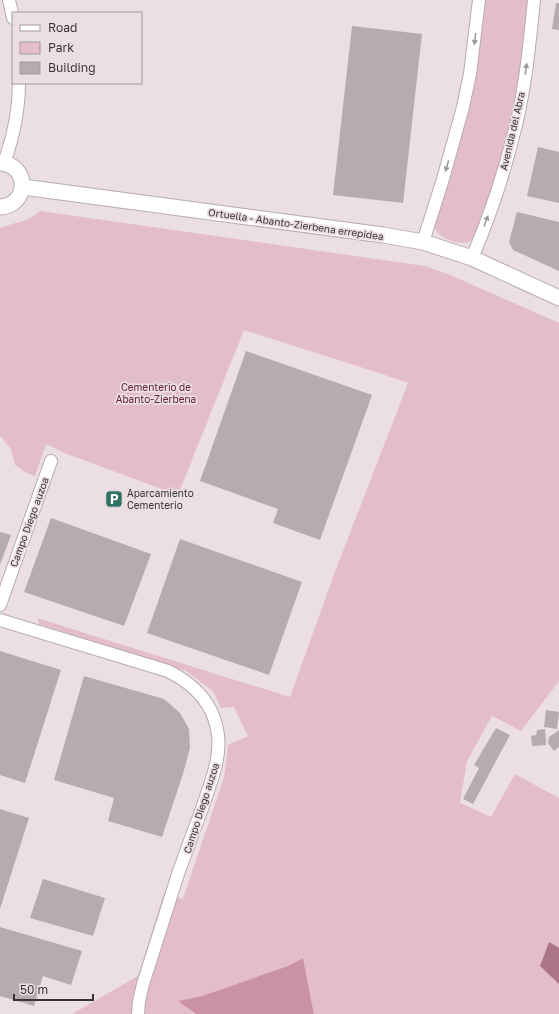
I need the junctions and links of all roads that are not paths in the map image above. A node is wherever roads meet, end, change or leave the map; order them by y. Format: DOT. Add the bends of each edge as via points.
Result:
graph roads {
  1 [pos="10,0"];
  2 [pos="479,0"];
  3 [pos="534,0"];
  4 [pos="12,12"];
  5 [pos="19,84"];
  6 [pos="2,163"];
  7 [pos="22,187"];
  8 [pos="0,207"];
  9 [pos="423,242"];
  10 [pos="472,258"];
  11 [pos="559,298"];
  12 [pos="51,461"];
  13 [pos="0,605"];
  14 [pos="0,620"];
  15 [pos="138,1014"];
  1 -- 4 [label="street"];
  2 -- 9 [label="street, one-way" via="472,61 463,107"];
  10 -- 3 [label="street, Avenida del Abra, one-way" via="497,192 517,120"];
  5 -- 6 [label="street" via="18,109 11,142"];
  6 -- 7 [label="street" via="18,171"];
  7 -- 8 [label="street" via="21,193 12,204"];
  7 -- 9 [label="street, Ortuella - Abanto-Zierbena errepidea"];
  9 -- 10 [label="street, Ortuella - Abanto-Zierbena errepidea"];
  10 -- 11 [label="street, Ortuella - Abanto-Zierbena errepidea"];
  12 -- 13 [label="street, Campo Diego auzoa"];
  14 -- 15 [label="street, Campo Diego auzoa" via="168,671 193,687 206,702 213,716 217,730 217,762 143,984"];
}
